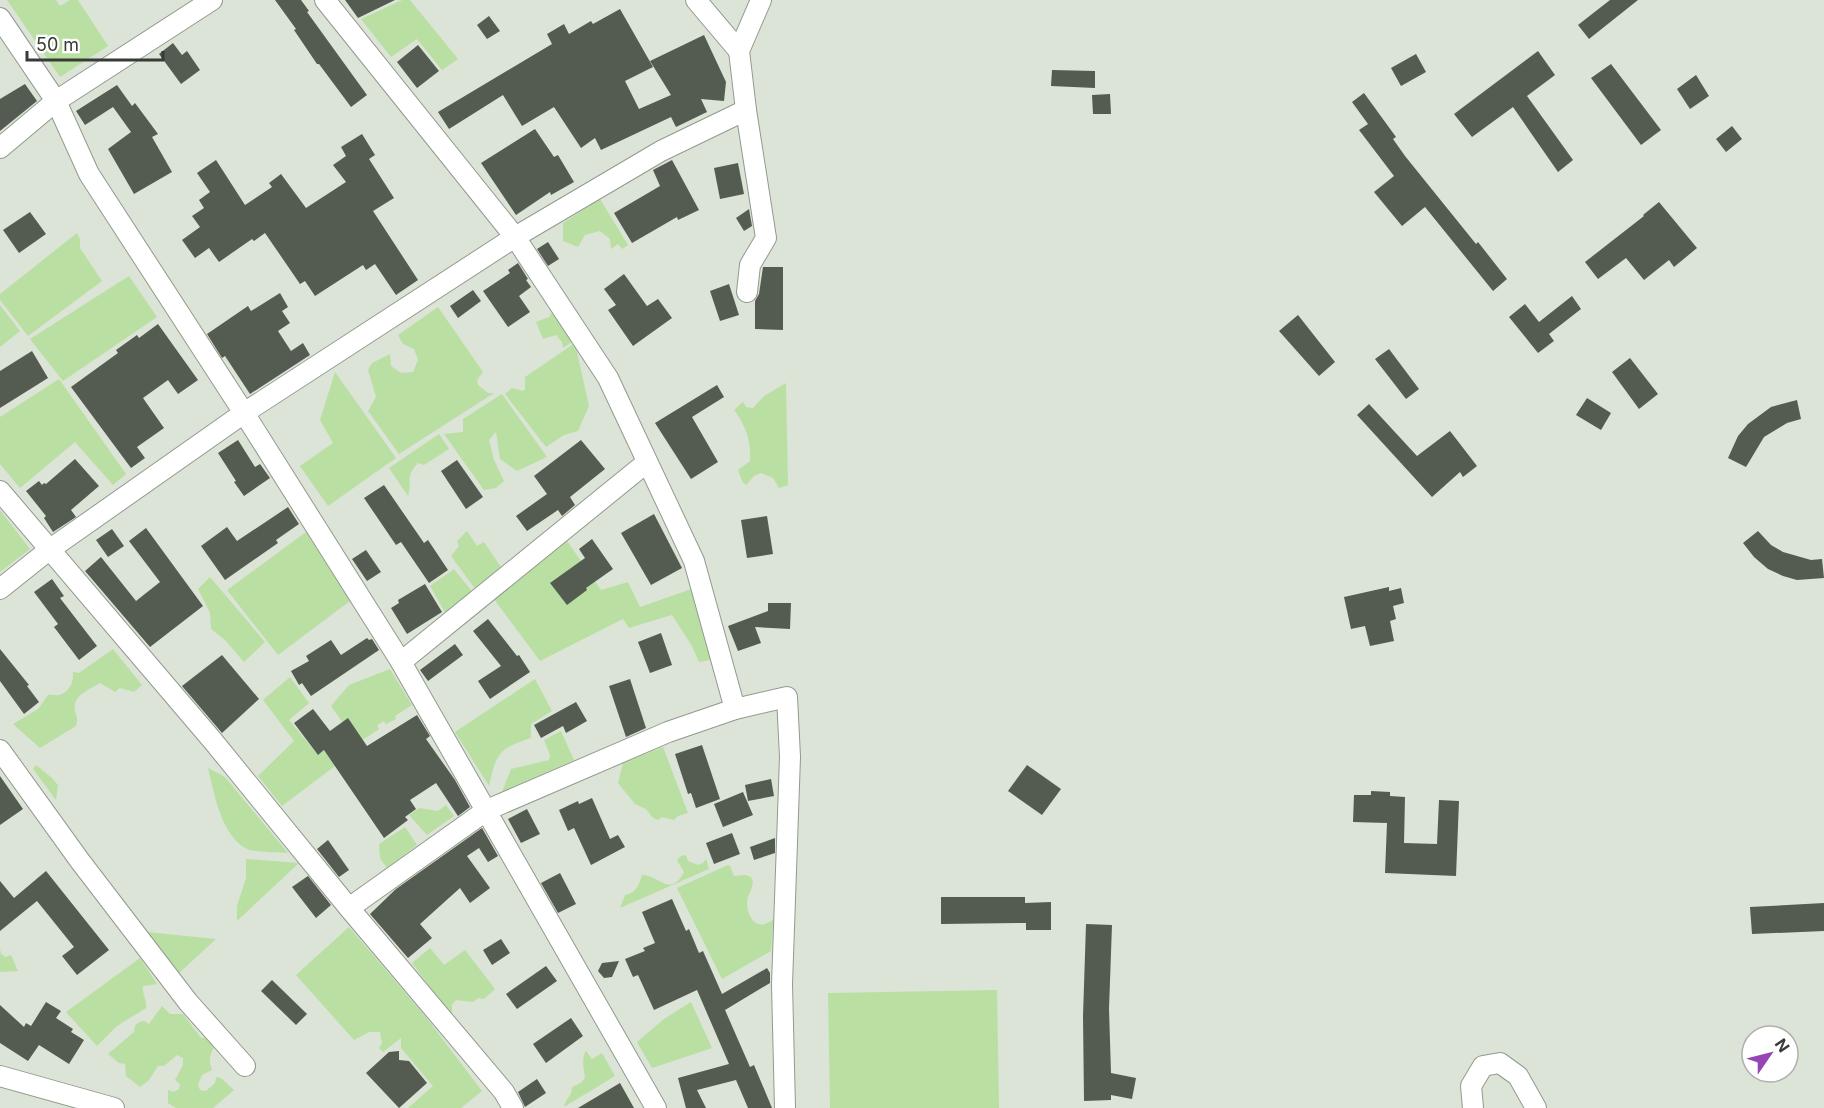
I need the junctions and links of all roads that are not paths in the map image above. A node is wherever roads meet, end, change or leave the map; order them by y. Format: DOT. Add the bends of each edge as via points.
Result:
graph roads {
  1 [pos="212,0"];
  2 [pos="326,0"];
  3 [pos="696,0"];
  4 [pos="761,0"];
  5 [pos="0,18"];
  6 [pos="739,51"];
  7 [pos="56,101"];
  8 [pos="746,110"];
  9 [pos="0,148"];
  10 [pos="515,237"];
  11 [pos="747,292"];
  12 [pos="244,413"];
  13 [pos="646,463"];
  14 [pos="0,491"];
  15 [pos="49,550"];
  16 [pos="0,590"];
  17 [pos="401,662"];
  18 [pos="735,709"];
  19 [pos="0,750"];
  20 [pos="487,810"];
  21 [pos="349,908"];
  22 [pos="245,1066"];
  23 [pos="0,1076"];
  24 [pos="114,1108"];
  25 [pos="513,1108"];
  26 [pos="656,1108"];
  27 [pos="785,1108"];
  28 [pos="1473,1108"];
  29 [pos="1536,1108"];
  1 -- 7 [label="street"];
  2 -- 10 [label="street"];
  3 -- 6 [label="street"];
  4 -- 6 [label="street"];
  5 -- 7 [label="street"];
  6 -- 8 [label="street"];
  7 -- 9 [label="street"];
  7 -- 12 [label="street" via="89,174"];
  8 -- 10 [label="street" via="662,150"];
  8 -- 11 [label="street" via="766,238 750,265"];
  10 -- 12 [label="street"];
  10 -- 13 [label="street" via="608,378"];
  12 -- 15 [label="street"];
  12 -- 17 [label="street"];
  13 -- 17 [label="street"];
  13 -- 18 [label="street" via="694,561"];
  14 -- 15 [label="street"];
  15 -- 16 [label="street"];
  15 -- 21 [label="street" via="213,741"];
  17 -- 20 [label="street"];
  18 -- 20 [label="street" via="668,732"];
  18 -- 27 [label="street" via="787,697 789,757 782,984"];
  19 -- 22 [label="street" via="188,1002"];
  20 -- 21 [label="street"];
  20 -- 26 [label="street"];
  21 -- 25 [label="street" via="504,1092"];
  23 -- 24 [label="street"];
  28 -- 29 [label="street" via="1471,1086 1483,1066 1500,1063 1518,1077"];
}
